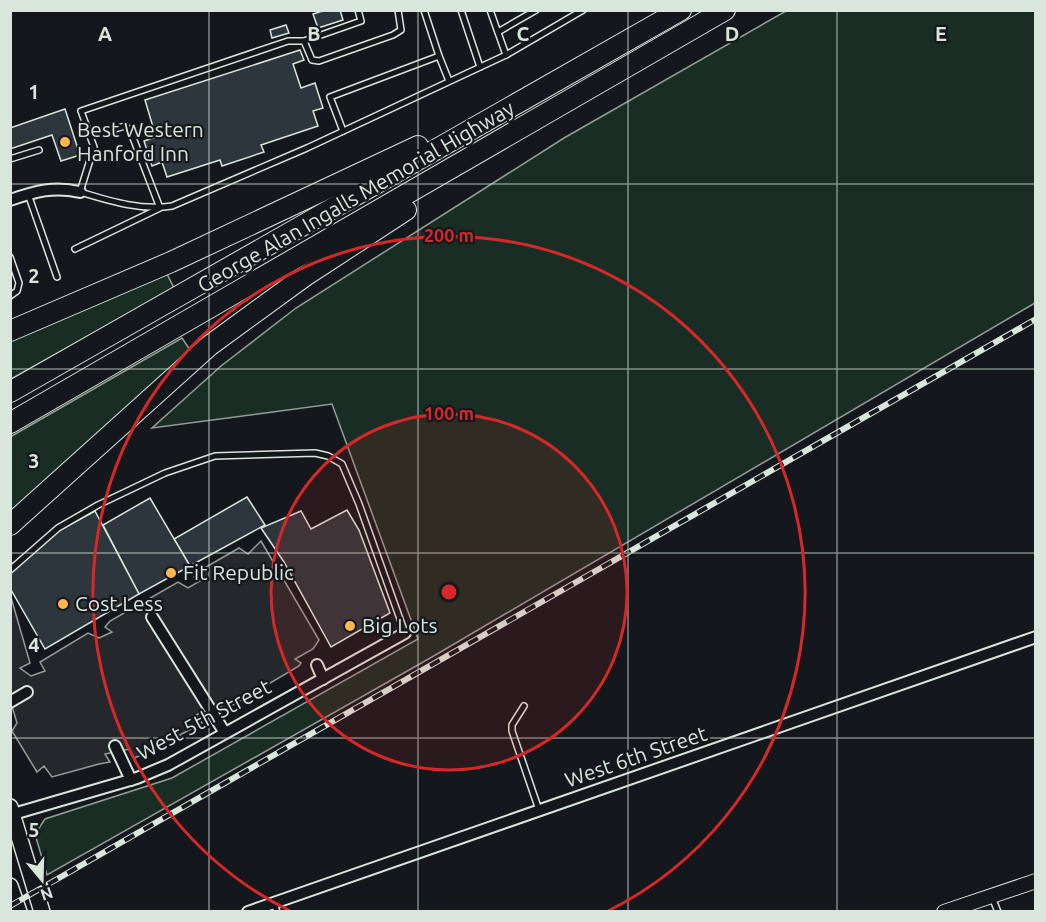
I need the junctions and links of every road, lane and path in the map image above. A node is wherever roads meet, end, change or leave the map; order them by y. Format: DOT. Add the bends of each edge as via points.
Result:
graph roads {
  1 [pos="358,10"];
  2 [pos="398,10"];
  3 [pos="424,10"];
  4 [pos="461,10"];
  5 [pos="490,10"];
  6 [pos="518,10"];
  7 [pos="536,10"];
  8 [pos="681,10"];
  9 [pos="725,10"];
  10 [pos="583,11"];
  11 [pos="521,19"];
  12 [pos="498,32"];
  13 [pos="304,41"];
  14 [pos="506,55"];
  15 [pos="439,56"];
  16 [pos="480,67"];
  17 [pos="449,81"];
  18 [pos="541,91"];
  19 [pos="558,109"];
  20 [pos="343,131"];
  21 [pos="90,136"];
  22 [pos="39,150"];
  23 [pos="10,159"];
  24 [pos="80,192"];
  25 [pos="28,194"];
  26 [pos="10,200"];
  27 [pos="160,208"];
  28 [pos="75,249"];
  29 [pos="10,257"];
  30 [pos="57,277"];
  31 [pos="10,296"];
  32 [pos="10,331"];
  33 [pos="10,392"];
  34 [pos="10,423"];
  35 [pos="10,525"];
  36 [pos="10,570"];
  37 [pos="152,617"];
  38 [pos="405,633"];
  39 [pos="1035,637"];
  40 [pos="317,665"];
  41 [pos="323,679"];
  42 [pos="27,693"];
  43 [pos="10,702"];
  44 [pos="524,706"];
  45 [pos="225,732"];
  46 [pos="115,747"];
  47 [pos="131,780"];
  48 [pos="539,811"];
  49 [pos="11,812"];
  50 [pos="1035,880"];
  51 [pos="10,886"];
  52 [pos="992,895"];
  53 [pos="17,907"];
  54 [pos="276,907"];
  55 [pos="42,912"];
  56 [pos="248,912"];
  57 [pos="944,912"];
  58 [pos="998,912"];
  1 -- 13 [label="lane" via="361,21"];
  2 -- 13 [label="lane" via="401,30 319,61 312,60"];
  3 -- 15 [label="lane"];
  4 -- 16 [label="lane"];
  5 -- 12 [label="lane"];
  6 -- 11 [label="lane"];
  7 -- 11 [label="lane"];
  8 -- 18 [label="highway, George Alan Ingalls Memorial Highway"];
  9 -- 19 [label="highway, George Alan Ingalls Memorial Highway"];
  10 -- 14 [label="lane"];
  11 -- 12 [label="lane"];
  12 -- 14 [label="lane"];
  13 -- 21 [label="lane" via="288,40 81,111"];
  14 -- 16 [label="lane"];
  15 -- 17 [label="lane"];
  15 -- 20 [label="lane" via="330,97"];
  16 -- 17 [label="lane"];
  17 -- 20 [label="lane"];
  18 -- 32 [label="highway" via="171,262"];
  18 -- 33 [label="highway, George Alan Ingalls Memorial Highway"];
  19 -- 34 [label="highway, George Alan Ingalls Memorial Highway"];
  19 -- 35 [label="highway" via="250,314 155,392"];
  20 -- 27 [label="lane" via="203,194"];
  21 -- 24 [label="lane" via="94,147"];
  21 -- 27 [label="lane" via="125,126 130,130"];
  22 -- 23 [label="lane"];
  24 -- 25 [label="street" via="60,188"];
  24 -- 27 [label="lane" via="119,204"];
  25 -- 26 [label="street"];
  25 -- 30 [label="lane"];
  27 -- 28 [label="lane"];
  29 -- 31 [label="lane" via="19,283"];
  36 -- 38 [label="lane" via="58,528 165,473 216,456 315,453 342,464"];
  37 -- 45 [label="street"];
  38 -- 41 [label="street, West 5th Street"];
  39 -- 48 [label="street, West 6th Street"];
  40 -- 41 [label="street"];
  41 -- 45 [label="street, West 5th Street"];
  42 -- 43 [label="street"];
  44 -- 48 [label="lane" via="512,731"];
  45 -- 47 [label="street, West 5th Street" via="168,765"];
  46 -- 47 [label="street"];
  47 -- 49 [label="street, West 5th Street"];
  48 -- 54 [label="street, West 6th Street"];
  49 -- 55 [label="main road"];
  50 -- 52 [label="street"];
  51 -- 53 [label="main road"];
  52 -- 57 [label="street"];
  52 -- 58 [label="lane"];
  54 -- 56 [label="street, West 6th Street"];
}
